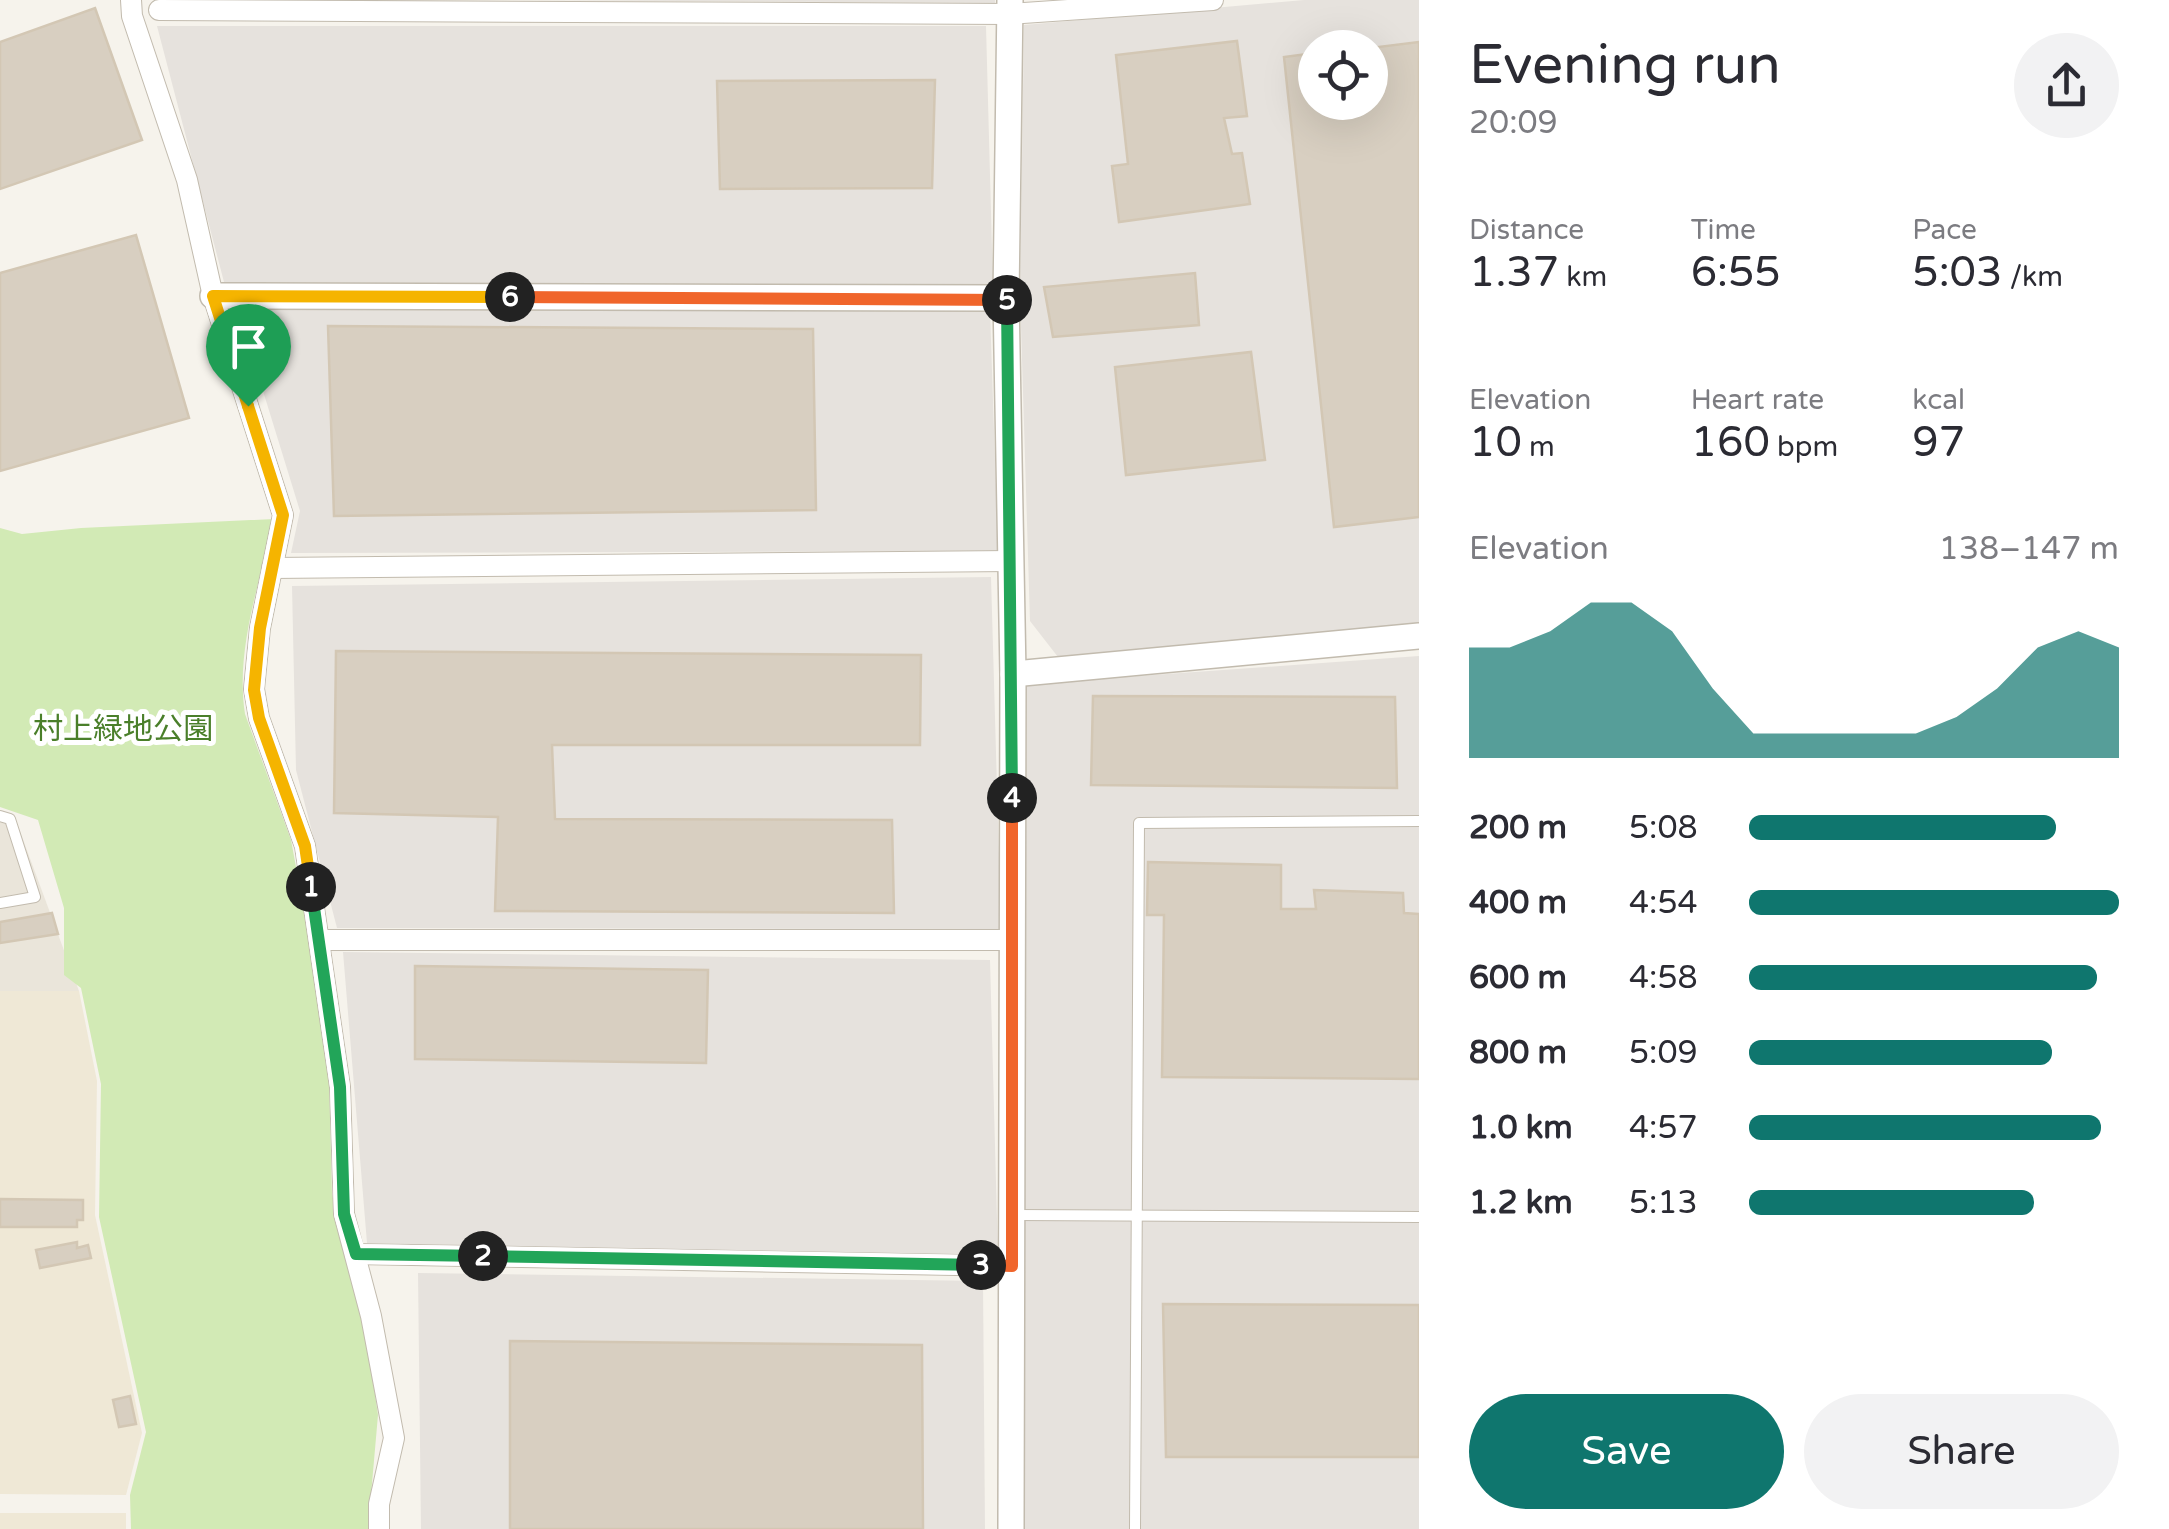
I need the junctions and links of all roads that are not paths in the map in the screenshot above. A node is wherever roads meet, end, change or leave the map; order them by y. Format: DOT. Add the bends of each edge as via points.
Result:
graph roads {
  1 [pos="131,0"];
  2 [pos="1213,0"];
  3 [pos="1010,7"];
  4 [pos="159,10"];
  5 [pos="213,296"];
  6 [pos="1006,298"];
  7 [pos="1011,561"];
  8 [pos="272,568"];
  9 [pos="1419,636"];
  10 [pos="1012,674"];
  11 [pos="0,816"];
  12 [pos="1419,821"];
  13 [pos="0,904"];
  14 [pos="319,940"];
  15 [pos="1012,940"];
  16 [pos="1012,1215"];
  17 [pos="1135,1216"];
  18 [pos="1419,1217"];
  19 [pos="356,1254"];
  20 [pos="1012,1266"];
  21 [pos="379,1529"];
  22 [pos="1011,1529"];
  23 [pos="1134,1529"];
  1 -- 5 [label="street" via="187,180"];
  2 -- 3 [label="street"];
  3 -- 4 [label="street"];
  3 -- 6 [label="street"];
  5 -- 6 [label="street"];
  5 -- 8 [label="street" via="283,515"];
  6 -- 7 [label="street"];
  7 -- 8 [label="street"];
  7 -- 10 [label="street"];
  8 -- 14 [label="street" via="254,690 305,846"];
  9 -- 10 [label="street"];
  10 -- 15 [label="street"];
  11 -- 13 [label="lane" via="10,819 34,897"];
  12 -- 17 [label="lane" via="1139,823"];
  14 -- 15 [label="street"];
  14 -- 19 [label="street" via="340,1087 344,1214"];
  15 -- 16 [label="street"];
  16 -- 17 [label="lane"];
  16 -- 20 [label="street"];
  17 -- 18 [label="lane"];
  17 -- 23 [label="lane"];
  19 -- 20 [label="street"];
  19 -- 21 [label="street" via="394,1438"];
  20 -- 22 [label="street"];
}
